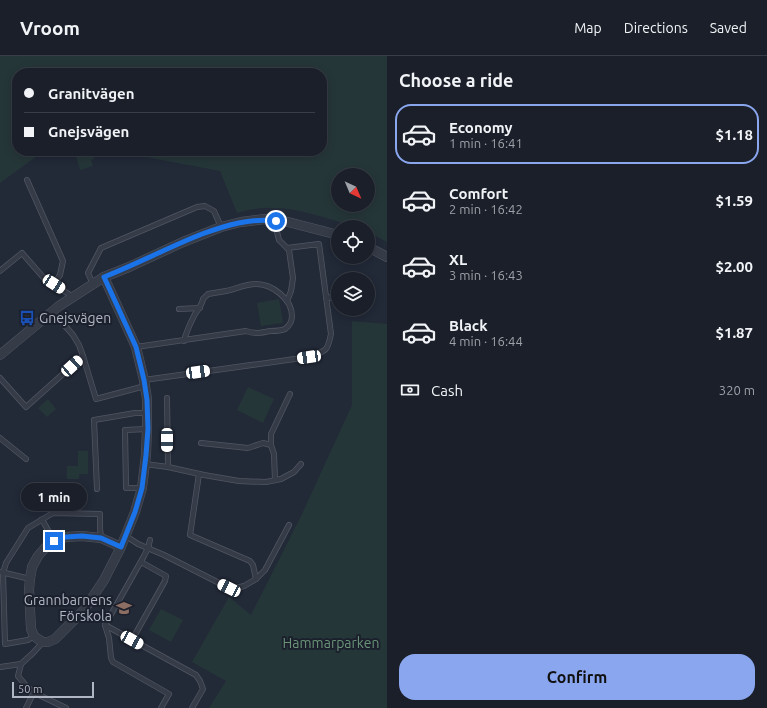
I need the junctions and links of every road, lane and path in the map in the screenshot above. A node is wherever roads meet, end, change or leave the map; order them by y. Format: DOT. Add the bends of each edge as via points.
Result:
graph roads {
  1 [pos="27,180"];
  2 [pos="221,227"];
  3 [pos="276,228"];
  4 [pos="331,233"];
  5 [pos="287,248"];
  6 [pos="375,251"];
  7 [pos="387,257"];
  8 [pos="0,270"];
  9 [pos="104,277"];
  10 [pos="52,283"];
  11 [pos="93,284"];
  12 [pos="45,285"];
  13 [pos="73,297"];
  14 [pos="326,297"];
  15 [pos="331,298"];
  16 [pos="287,301"];
  17 [pos="200,308"];
  18 [pos="179,309"];
  19 [pos="52,312"];
  20 [pos="184,340"];
  21 [pos="136,347"];
  22 [pos="0,355"];
  23 [pos="83,356"];
  24 [pos="0,378"];
  25 [pos="145,383"];
  26 [pos="290,394"];
  27 [pos="167,398"];
  28 [pos="147,413"];
  29 [pos="148,429"];
  30 [pos="0,438"];
  31 [pos="201,443"];
  32 [pos="271,445"];
  33 [pos="26,459"];
  34 [pos="145,464"];
  35 [pos="301,464"];
  36 [pos="168,467"];
  37 [pos="199,474"];
  38 [pos="275,480"];
  39 [pos="142,488"];
  40 [pos="97,490"];
  41 [pos="41,520"];
  42 [pos="289,525"];
  43 [pos="126,536"];
  44 [pos="101,538"];
  45 [pos="150,540"];
  46 [pos="54,541"];
  47 [pos="121,547"];
  48 [pos="148,548"];
  49 [pos="141,562"];
  50 [pos="1,573"];
  51 [pos="30,579"];
  52 [pos="256,579"];
  53 [pos="105,625"];
  54 [pos="34,636"];
  55 [pos="132,640"];
  56 [pos="43,642"];
  57 [pos="21,664"];
  58 [pos="0,667"];
  59 [pos="34,692"];
  60 [pos="26,708"];
  61 [pos="66,708"];
  62 [pos="161,708"];
  63 [pos="192,708"];
  1 -- 10 [label="lane" via="63,261 60,275"];
  2 -- 4 [label="street" via="264,219 288,222"];
  2 -- 9 [label="street"];
  2 -- 11 [label="lane" via="214,211 205,206 196,207 101,248 88,273"];
  3 -- 5 [label="lane" via="279,240"];
  5 -- 14 [label="lane" via="319,244"];
  5 -- 16 [label="lane" via="294,278"];
  6 -- 7 [label="street"];
  8 -- 10 [label="lane" via="22,253 43,278"];
  9 -- 11 [label="street"];
  9 -- 21 [label="street"];
  10 -- 12 [label="lane"];
  10 -- 13 [label="lane"];
  11 -- 13 [label="street"];
  13 -- 19 [label="street"];
  14 -- 15 [label="lane"];
  14 -- 25 [label="lane" via="331,334 328,346 323,351 309,357"];
  16 -- 17 [label="lane" via="271,288 256,284 208,294 203,298"];
  16 -- 20 [label="lane" via="292,311 292,320 284,330 253,334 246,331"];
  17 -- 18 [label="lane"];
  17 -- 20 [label="lane"];
  19 -- 22 [label="street"];
  19 -- 23 [label="lane" via="73,335"];
  20 -- 21 [label="lane"];
  21 -- 25 [label="street"];
  23 -- 24 [label="lane" via="26,407"];
  23 -- 25 [label="lane" via="96,399"];
  25 -- 28 [label="street"];
  26 -- 32 [label="lane" via="270,434"];
  27 -- 36 [label="lane"];
  28 -- 29 [label="street"];
  28 -- 40 [label="lane" via="94,420"];
  29 -- 34 [label="street"];
  29 -- 39 [label="lane" via="125,430 126,488"];
  30 -- 33 [label="lane"];
  31 -- 32 [label="lane" via="248,448 263,443"];
  32 -- 38 [label="lane"];
  34 -- 36 [label="lane"];
  34 -- 39 [label="street"];
  35 -- 38 [label="lane" via="294,472"];
  36 -- 37 [label="lane"];
  37 -- 38 [label="lane" via="240,481"];
  37 -- 52 [label="lane" via="190,535 250,561"];
  39 -- 43 [label="street"];
  41 -- 44 [label="lane" via="53,513 100,514"];
  41 -- 46 [label="lane"];
  41 -- 50 [label="lane" via="28,528"];
  42 -- 52 [label="lane" via="265,570"];
  43 -- 47 [label="street"];
  43 -- 48 [label="lane"];
  44 -- 46 [label="street" via="66,537"];
  44 -- 47 [label="street"];
  45 -- 48 [label="lane"];
  46 -- 51 [label="street" via="38,556 32,567"];
  47 -- 56 [label="street" via="104,580 84,610 55,639"];
  48 -- 49 [label="lane"];
  48 -- 52 [label="lane" via="229,588 244,586"];
  49 -- 53 [label="lane"];
  49 -- 55 [label="lane" via="166,576"];
  50 -- 51 [label="lane"];
  50 -- 54 [label="lane" via="5,644 28,640"];
  51 -- 54 [label="street" via="31,628"];
  53 -- 55 [label="lane"];
  53 -- 62 [label="lane" via="114,662 169,694"];
  54 -- 56 [label="street"];
  55 -- 63 [label="lane" via="196,675 203,689"];
  56 -- 57 [label="lane"];
  57 -- 58 [label="lane"];
  57 -- 59 [label="lane" via="18,676"];
  59 -- 60 [label="lane"];
  59 -- 61 [label="lane"];
}
